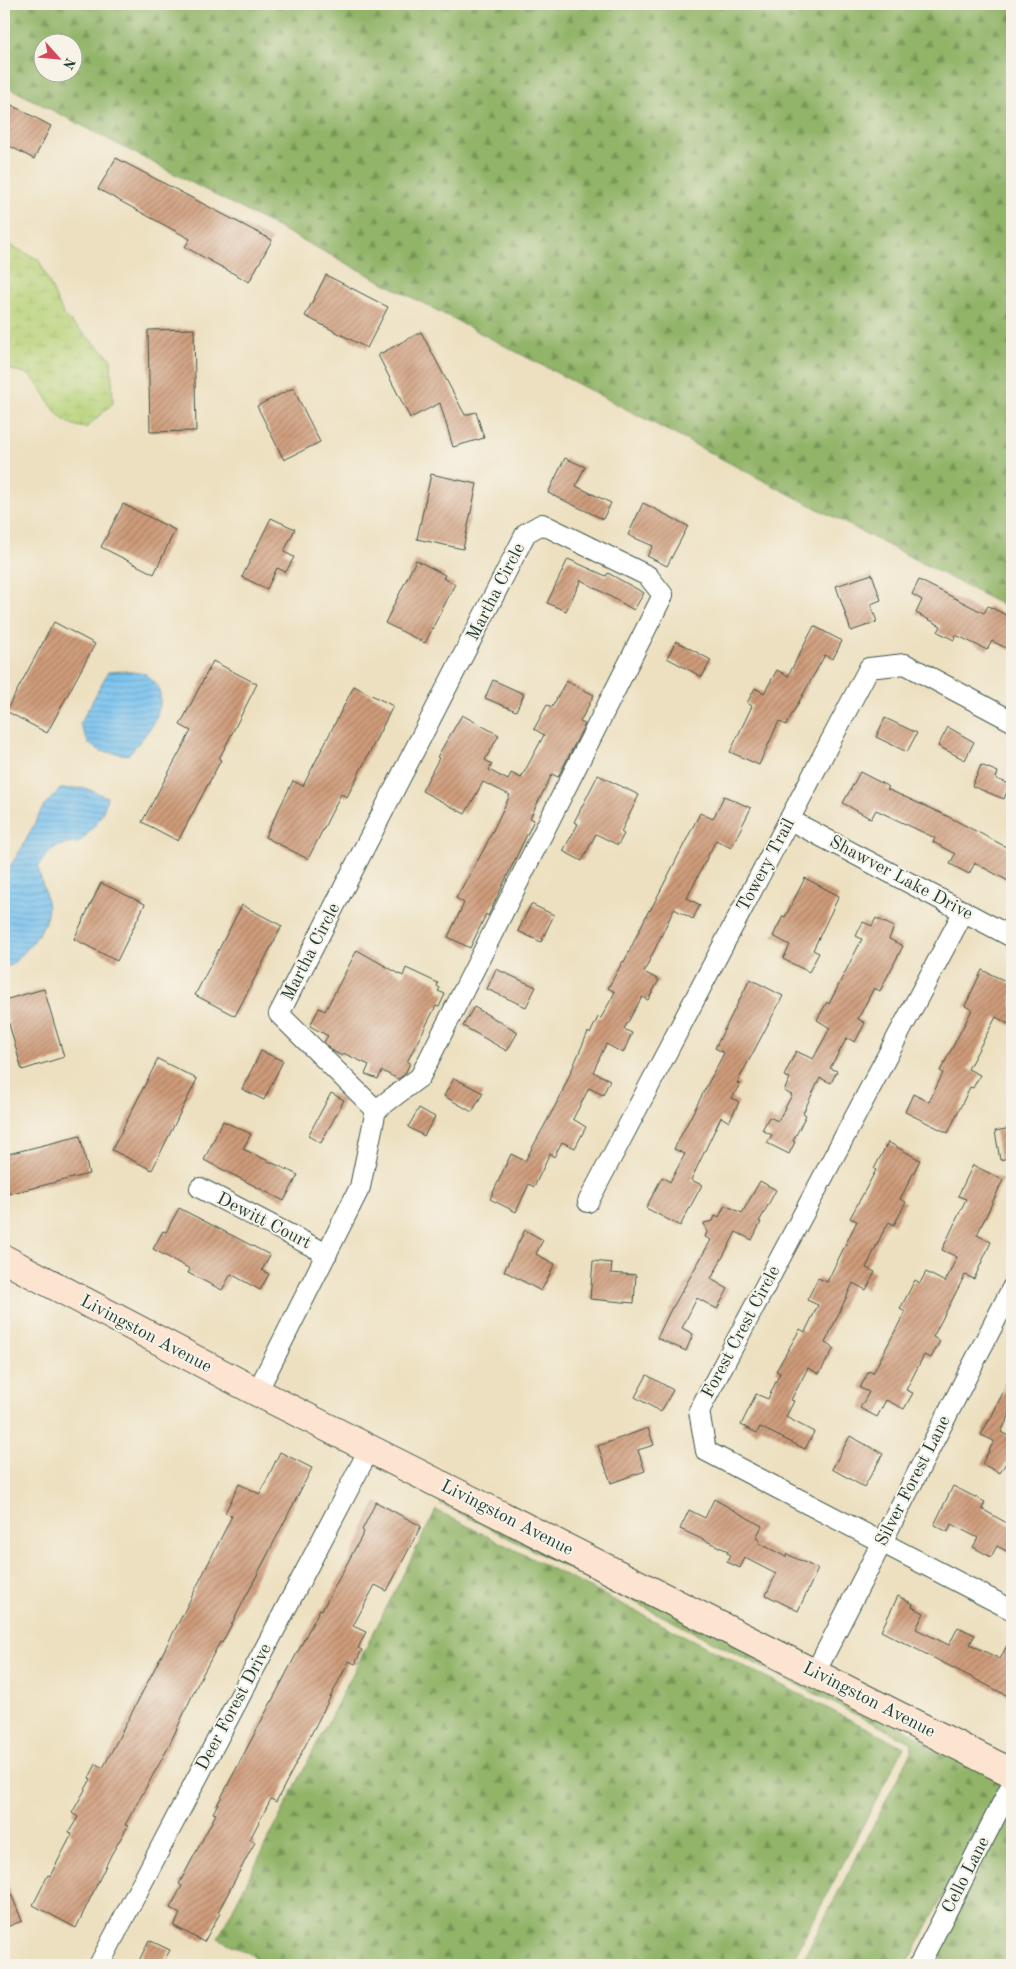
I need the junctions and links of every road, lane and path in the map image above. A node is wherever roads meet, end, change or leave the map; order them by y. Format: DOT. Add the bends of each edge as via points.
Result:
graph roads {
  1 [pos="1012,721"];
  2 [pos="790,820"];
  3 [pos="964,911"];
  4 [pos="1012,937"];
  5 [pos="376,1110"];
  6 [pos="200,1188"];
  7 [pos="588,1202"];
  8 [pos="327,1254"];
  9 [pos="4,1259"];
  10 [pos="1012,1288"];
  11 [pos="257,1392"];
  12 [pos="370,1448"];
  13 [pos="882,1541"];
  14 [pos="1012,1610"];
  15 [pos="815,1673"];
  16 [pos="1012,1773"];
  17 [pos="1012,1784"];
  18 [pos="99,1965"];
  19 [pos="919,1965"];
  1 -- 2 [label="street, Towery Trail" via="905,664 869,668"];
  2 -- 3 [label="street, Shawver Lake Drive"];
  2 -- 7 [label="street, Towery Trail"];
  3 -- 4 [label="street, Shawver Lake Drive"];
  3 -- 13 [label="street, Forest Crest Circle" via="699,1411 706,1451"];
  5 -- 5 [label="street, Martha Circle" via="420,1077 662,595 648,576 542,524 526,532 279,1014"];
  5 -- 8 [label="street" via="360,1187"];
  6 -- 8 [label="street, Dewitt Court"];
  8 -- 11 [label="street"];
  9 -- 11 [label="street, Livingston Avenue"];
  10 -- 13 [label="street, Silver Forest Lane"];
  11 -- 12 [label="street, Livingston Avenue"];
  12 -- 15 [label="street, Livingston Avenue"];
  12 -- 18 [label="street, Deer Forest Drive"];
  13 -- 14 [label="street, Forest Crest Circle"];
  13 -- 15 [label="street, Silver Forest Lane"];
  15 -- 16 [label="street, Livingston Avenue"];
  17 -- 19 [label="street, Cello Lane"];
}
